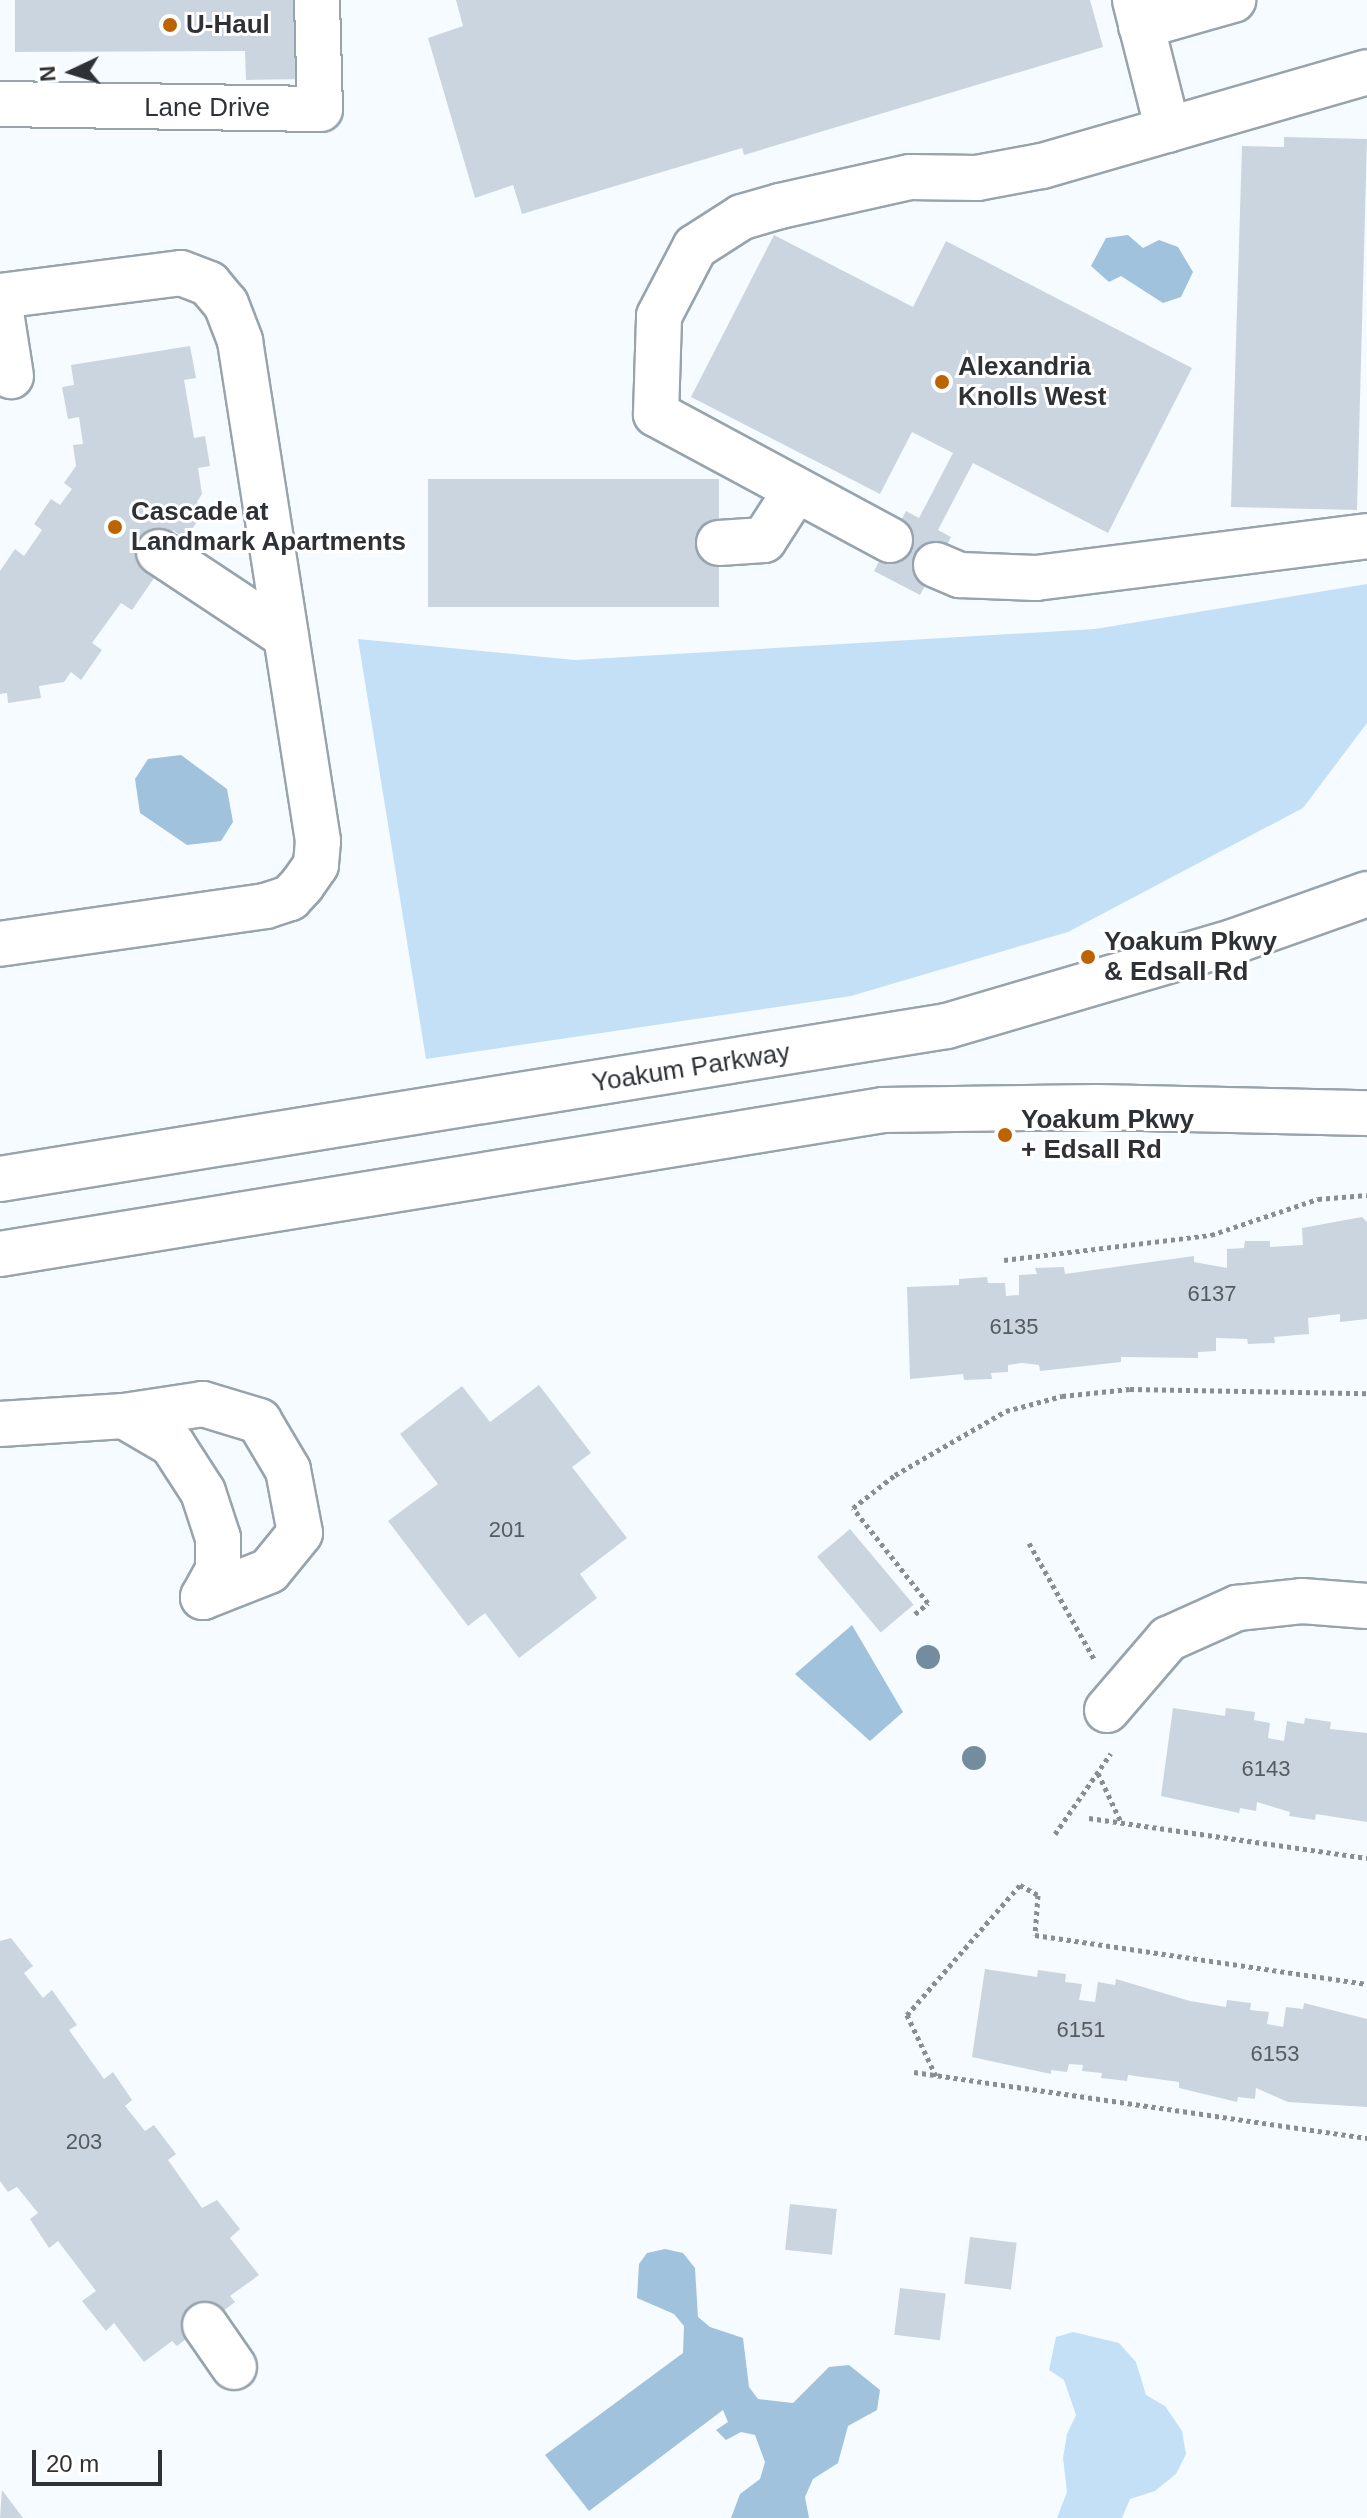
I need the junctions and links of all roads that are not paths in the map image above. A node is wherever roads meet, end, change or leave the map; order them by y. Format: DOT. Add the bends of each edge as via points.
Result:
graph roads {
  1 [pos="317,0"];
  2 [pos="1233,0"];
  3 [pos="1138,13"];
  4 [pos="1367,72"];
  5 [pos="0,104"];
  6 [pos="1168,130"];
  7 [pos="0,296"];
  8 [pos="0,306"];
  9 [pos="11,376"];
  10 [pos="796,490"];
  11 [pos="1367,536"];
  12 [pos="890,540"];
  13 [pos="719,543"];
  14 [pos="159,552"];
  15 [pos="936,565"];
  16 [pos="286,636"];
  17 [pos="1367,894"];
  18 [pos="0,944"];
  19 [pos="1367,1113"];
  20 [pos="0,1179"];
  21 [pos="0,1254"];
  22 [pos="124,1416"];
  23 [pos="0,1424"];
  24 [pos="1367,1606"];
  25 [pos="1111,1729"];
  26 [pos="205,2325"];
  27 [pos="234,2367"];
  1 -- 5 [label="street, Lane Drive" via="320,109"];
  2 -- 3 [label="street"];
  3 -- 6 [label="street"];
  4 -- 6 [label="street"];
  6 -- 10 [label="street" via="997,175 910,177 780,206 742,217 695,247 659,316 656,414"];
  7 -- 16 [label="street" via="181,273 209,284 226,304 240,341"];
  8 -- 9 [label="street"];
  10 -- 12 [label="street"];
  10 -- 13 [label="street" via="764,540"];
  11 -- 15 [label="street" via="1036,578 960,575"];
  14 -- 16 [label="street"];
  16 -- 18 [label="street" via="316,816 316,865 290,898 266,906"];
  17 -- 20 [label="street, Yoakum Parkway" via="1235,941 947,1026"];
  19 -- 21 [label="street" via="1097,1107 883,1110"];
  22 -- 22 [label="street" via="172,1444 203,1492 218,1538 218,1570 203,1597 269,1571 300,1533 288,1470 259,1421 203,1404"];
  22 -- 23 [label="street"];
  24 -- 25 [label="street" via="1302,1601 1237,1608 1168,1639"];
  26 -- 27 [label="street"];
}
